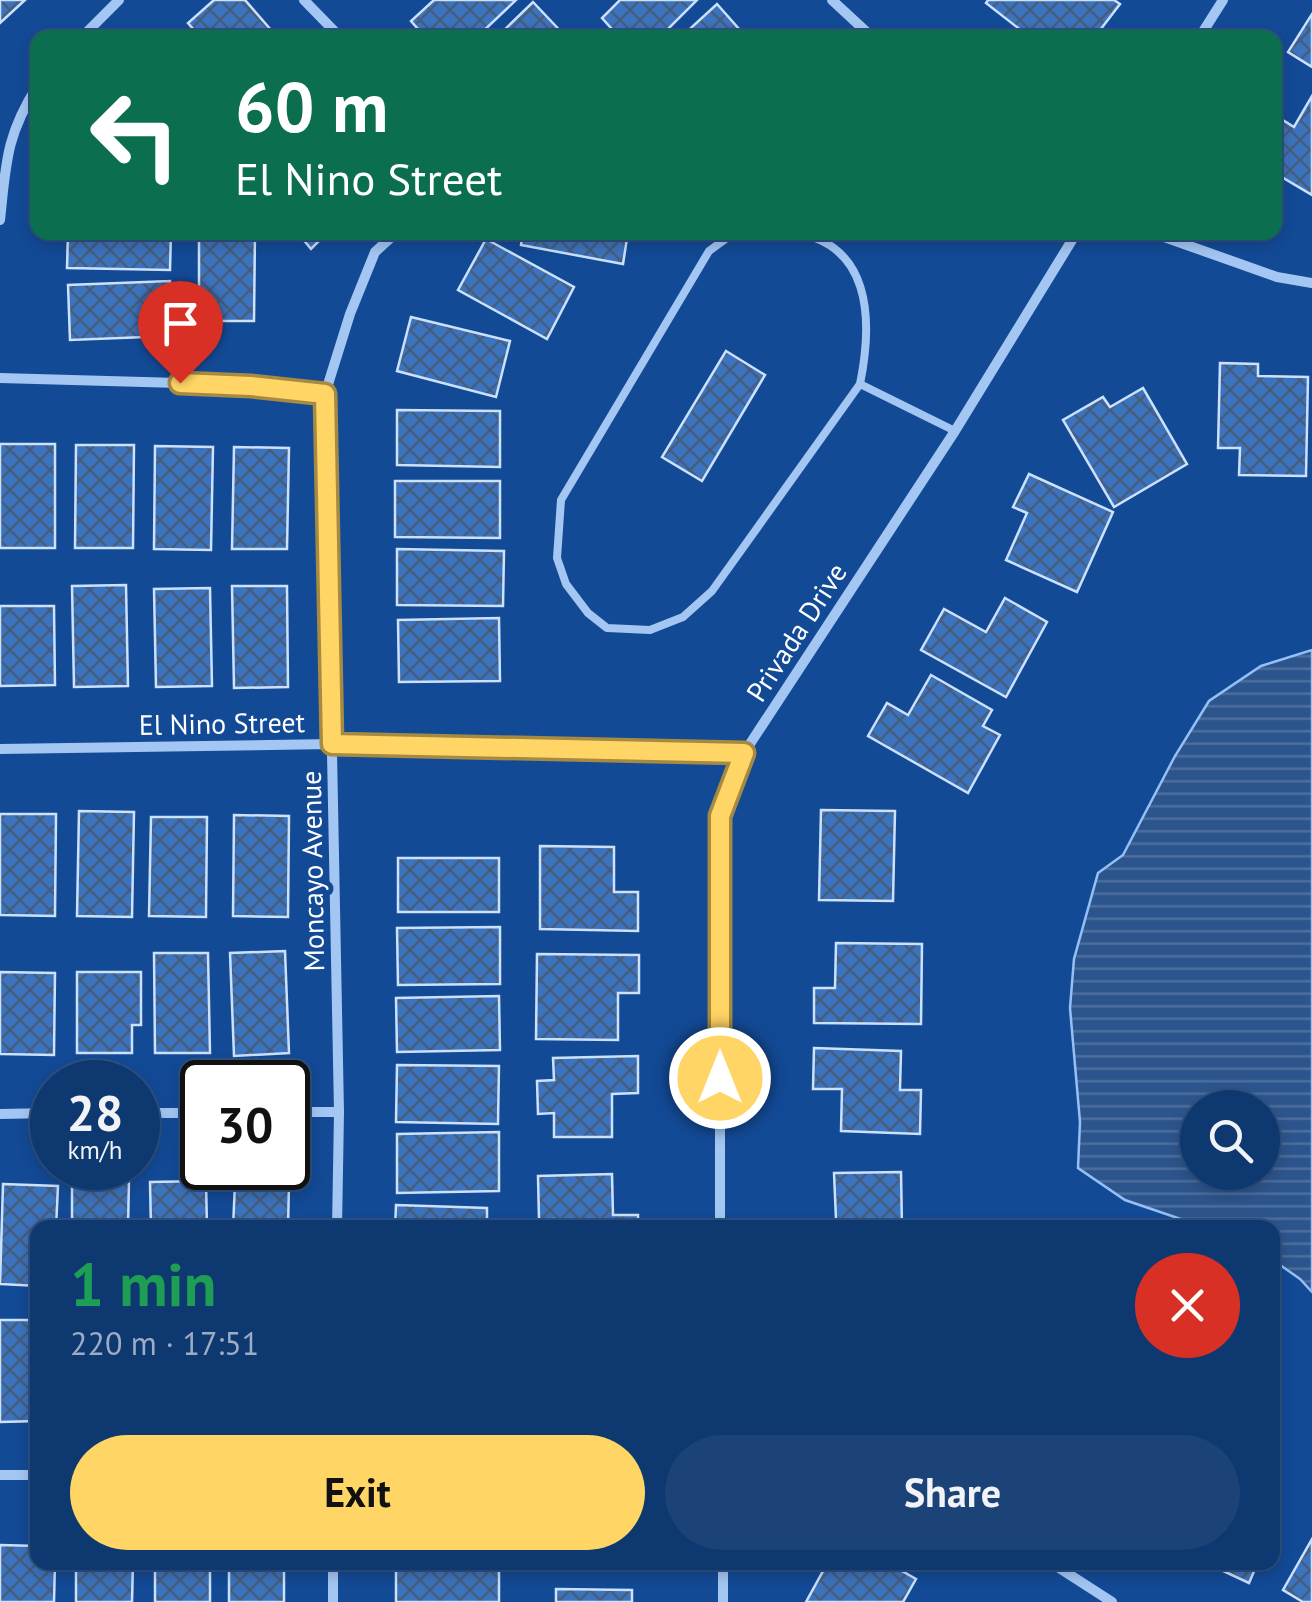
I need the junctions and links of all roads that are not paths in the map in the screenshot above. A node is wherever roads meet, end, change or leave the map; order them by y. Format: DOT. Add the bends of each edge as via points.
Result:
graph roads {
  1 [pos="120,0"];
  2 [pos="304,0"];
  3 [pos="832,0"];
  4 [pos="1223,0"];
  5 [pos="89,30"];
  6 [pos="333,30"];
  7 [pos="864,30"];
  8 [pos="1204,30"];
  9 [pos="30,97"];
  10 [pos="0,220"];
  11 [pos="387,240"];
  12 [pos="724,240"];
  13 [pos="816,240"];
  14 [pos="1072,240"];
  15 [pos="1172,240"];
  16 [pos="1312,283"];
  17 [pos="0,378"];
  18 [pos="860,384"];
  19 [pos="325,394"];
  20 [pos="955,431"];
  21 [pos="332,744"];
  22 [pos="0,749"];
  23 [pos="744,753"];
  24 [pos="310,1112"];
  25 [pos="338,1112"];
  26 [pos="0,1114"];
  27 [pos="30,1114"];
  28 [pos="337,1220"];
  29 [pos="720,1220"];
  30 [pos="0,1474"];
  31 [pos="30,1474"];
  32 [pos="333,1570"];
  33 [pos="723,1570"];
  34 [pos="1062,1570"];
  35 [pos="333,1602"];
  36 [pos="724,1602"];
  37 [pos="1112,1602"];
  1 -- 5 [label="street"];
  2 -- 6 [label="street"];
  3 -- 7 [label="street"];
  4 -- 8 [label="street"];
  9 -- 10 [label="street" via="8,144"];
  11 -- 19 [label="street, Moncayo Avenue" via="374,252"];
  12 -- 18 [label="lane" via="709,251 561,500 557,558 588,613 607,628 650,630 683,617 712,591"];
  13 -- 18 [label="lane" via="859,276 867,310"];
  14 -- 20 [label="street, Privada Drive"];
  15 -- 16 [label="street" via="1276,278"];
  17 -- 19 [label="street"];
  18 -- 20 [label="lane"];
  19 -- 21 [label="street, Moncayo Avenue"];
  20 -- 23 [label="street, Privada Drive"];
  21 -- 22 [label="street, El Nino Street"];
  21 -- 23 [label="street, El Nino Street"];
  21 -- 25 [label="street, Moncayo Avenue"];
  23 -- 29 [label="street, Privada Drive" via="720,816"];
  24 -- 25 [label="street"];
  25 -- 28 [label="street, Moncayo Avenue"];
  26 -- 27 [label="street"];
  30 -- 31 [label="street"];
  32 -- 35 [label="street"];
  33 -- 36 [label="street"];
  34 -- 37 [label="street"];
}
